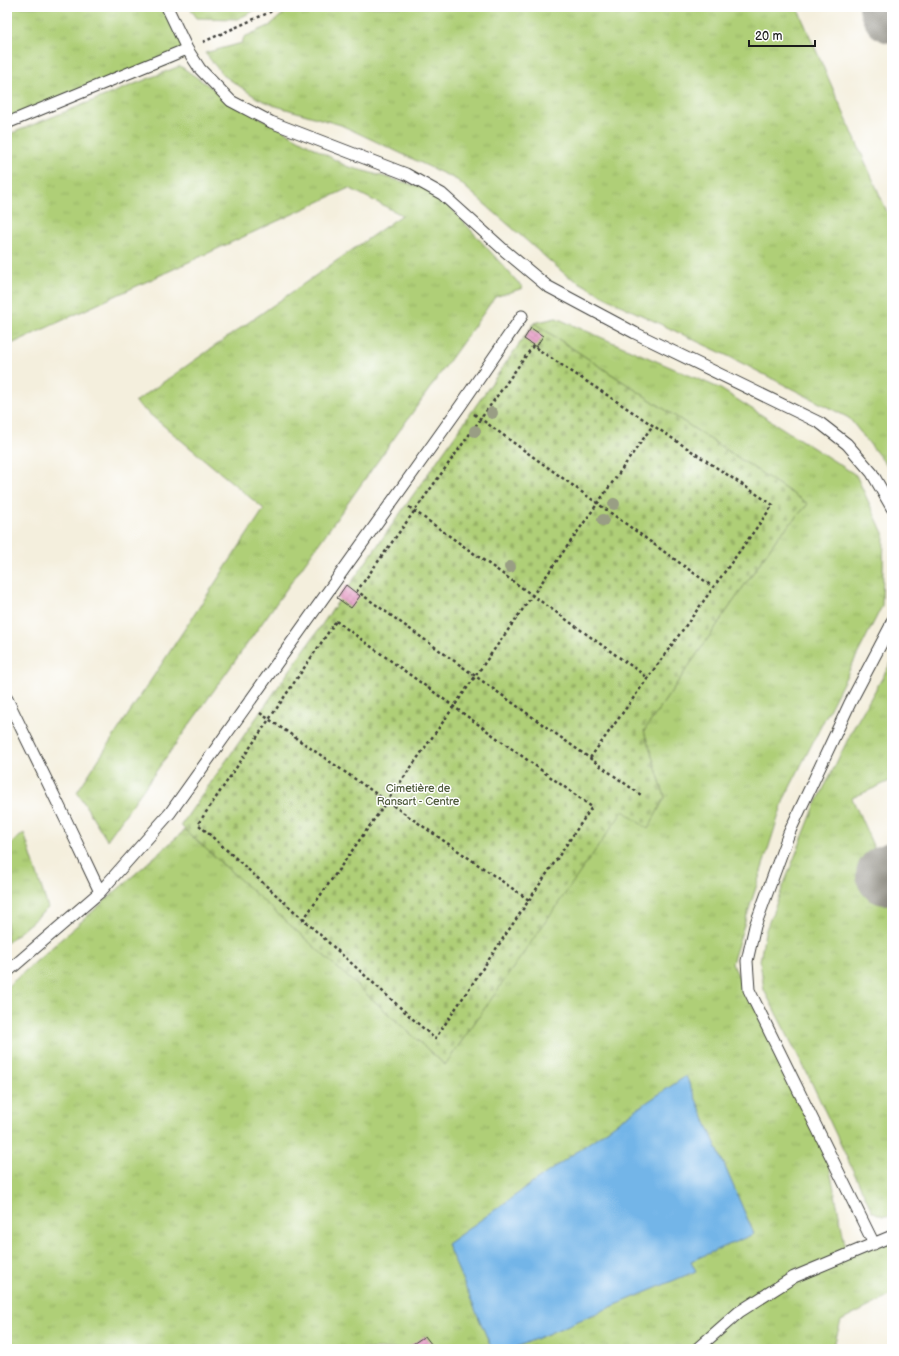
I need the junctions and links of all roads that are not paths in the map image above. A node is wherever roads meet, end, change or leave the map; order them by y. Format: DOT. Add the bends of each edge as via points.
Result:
graph roads {
  1 [pos="167,7"];
  2 [pos="187,48"];
  3 [pos="7,123"];
  4 [pos="522,316"];
  5 [pos="892,508"];
  6 [pos="892,621"];
  7 [pos="7,699"];
  8 [pos="100,892"];
  9 [pos="7,972"];
  10 [pos="892,1236"];
  11 [pos="874,1244"];
  12 [pos="697,1349"];
  1 -- 2 [label="lane"];
  2 -- 3 [label="lane"];
  2 -- 5 [label="lane" via="200,70 231,101 271,122 406,174 430,187 442,194 547,286 635,333 820,423 847,444 872,474"];
  4 -- 8 [label="lane" via="170,813"];
  6 -- 11 [label="lane" via="850,702 789,833 755,926 747,961 750,990"];
  7 -- 8 [label="lane"];
  8 -- 9 [label="lane"];
  10 -- 11 [label="lane"];
  11 -- 12 [label="lane" via="794,1277 739,1312"];
}
